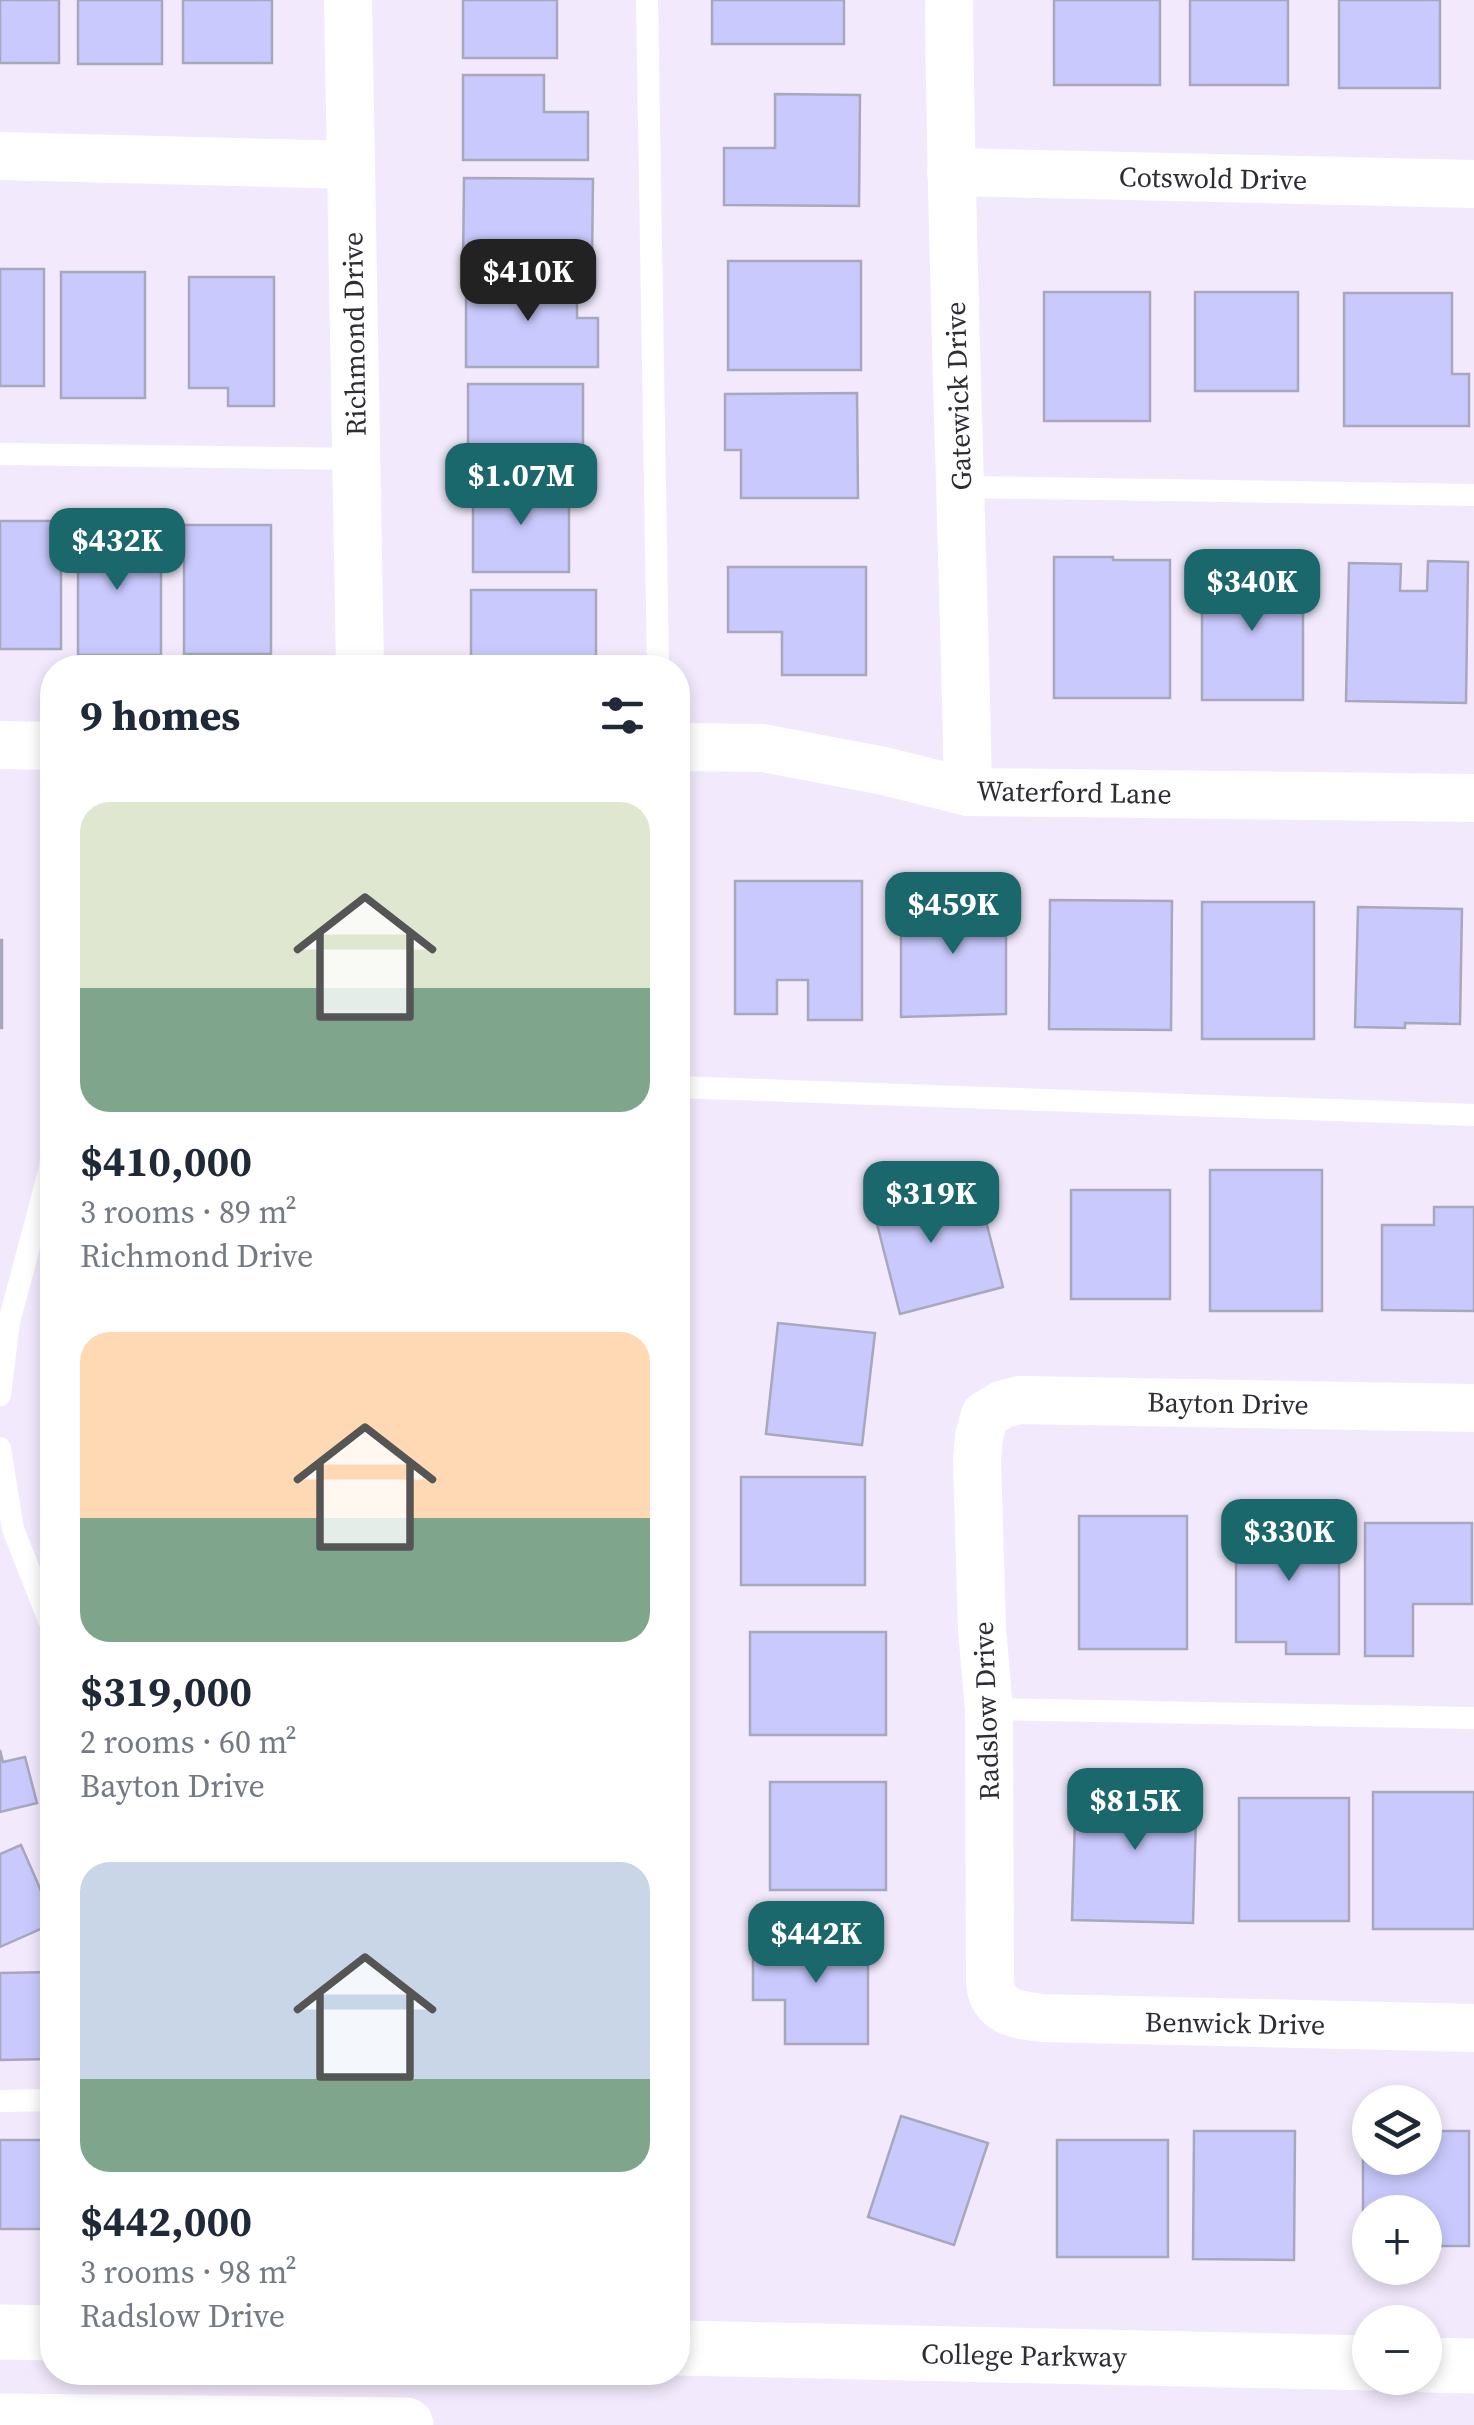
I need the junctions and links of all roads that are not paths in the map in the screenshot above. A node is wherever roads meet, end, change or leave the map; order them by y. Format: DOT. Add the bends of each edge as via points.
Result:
graph roads {
  1 [pos="348,0"];
  2 [pos="646,0"];
  3 [pos="949,0"];
  4 [pos="0,156"];
  5 [pos="350,165"];
  6 [pos="951,172"];
  7 [pos="1474,184"];
  8 [pos="0,454"];
  9 [pos="356,460"];
  10 [pos="962,487"];
  11 [pos="1474,495"];
  12 [pos="360,655"];
  13 [pos="658,655"];
  14 [pos="0,745"];
  15 [pos="40,746"];
  16 [pos="690,747"];
  17 [pos="968,792"];
  18 [pos="1474,798"];
  19 [pos="690,1088"];
  20 [pos="1474,1115"];
  21 [pos="40,1206"];
  22 [pos="0,1395"];
  23 [pos="1474,1408"];
  24 [pos="985,1416"];
  25 [pos="0,1448"];
  26 [pos="40,1598"];
  27 [pos="989,1709"];
  28 [pos="1474,1718"];
  29 [pos="999,2006"];
  30 [pos="1474,2028"];
  31 [pos="40,2100"];
  32 [pos="0,2101"];
  33 [pos="0,2332"];
  34 [pos="40,2333"];
  35 [pos="690,2348"];
  36 [pos="1352,2364"];
  37 [pos="1442,2365"];
  38 [pos="1474,2366"];
  39 [pos="0,2421"];
  40 [pos="406,2425"];
  1 -- 5 [label="street, Richmond Drive"];
  2 -- 13 [label="lane"];
  3 -- 6 [label="street, Gatewick Drive"];
  4 -- 5 [label="street"];
  5 -- 9 [label="street, Richmond Drive"];
  6 -- 7 [label="street, Cotswold Drive"];
  6 -- 10 [label="street, Gatewick Drive"];
  8 -- 9 [label="lane"];
  9 -- 12 [label="street, Richmond Drive"];
  10 -- 11 [label="lane"];
  10 -- 17 [label="street, Gatewick Drive"];
  14 -- 15 [label="street"];
  16 -- 17 [label="street, Waterford Lane" via="764,748"];
  17 -- 18 [label="street, Waterford Lane"];
  19 -- 20 [label="lane"];
  21 -- 22 [label="lane" via="9,1322"];
  23 -- 24 [label="street, Bayton Drive" via="1037,1400 1003,1404"];
  24 -- 27 [label="street, Radslow Drive" via="977,1460"];
  25 -- 26 [label="lane" via="13,1529"];
  27 -- 28 [label="lane"];
  27 -- 29 [label="street, Radslow Drive" via="990,1982"];
  29 -- 30 [label="street, Benwick Drive" via="1042,2018"];
  31 -- 32 [label="lane"];
  33 -- 34 [label="main road"];
  35 -- 36 [label="main road, College Parkway"];
  37 -- 38 [label="main road"];
  39 -- 40 [label="main road"];
}
